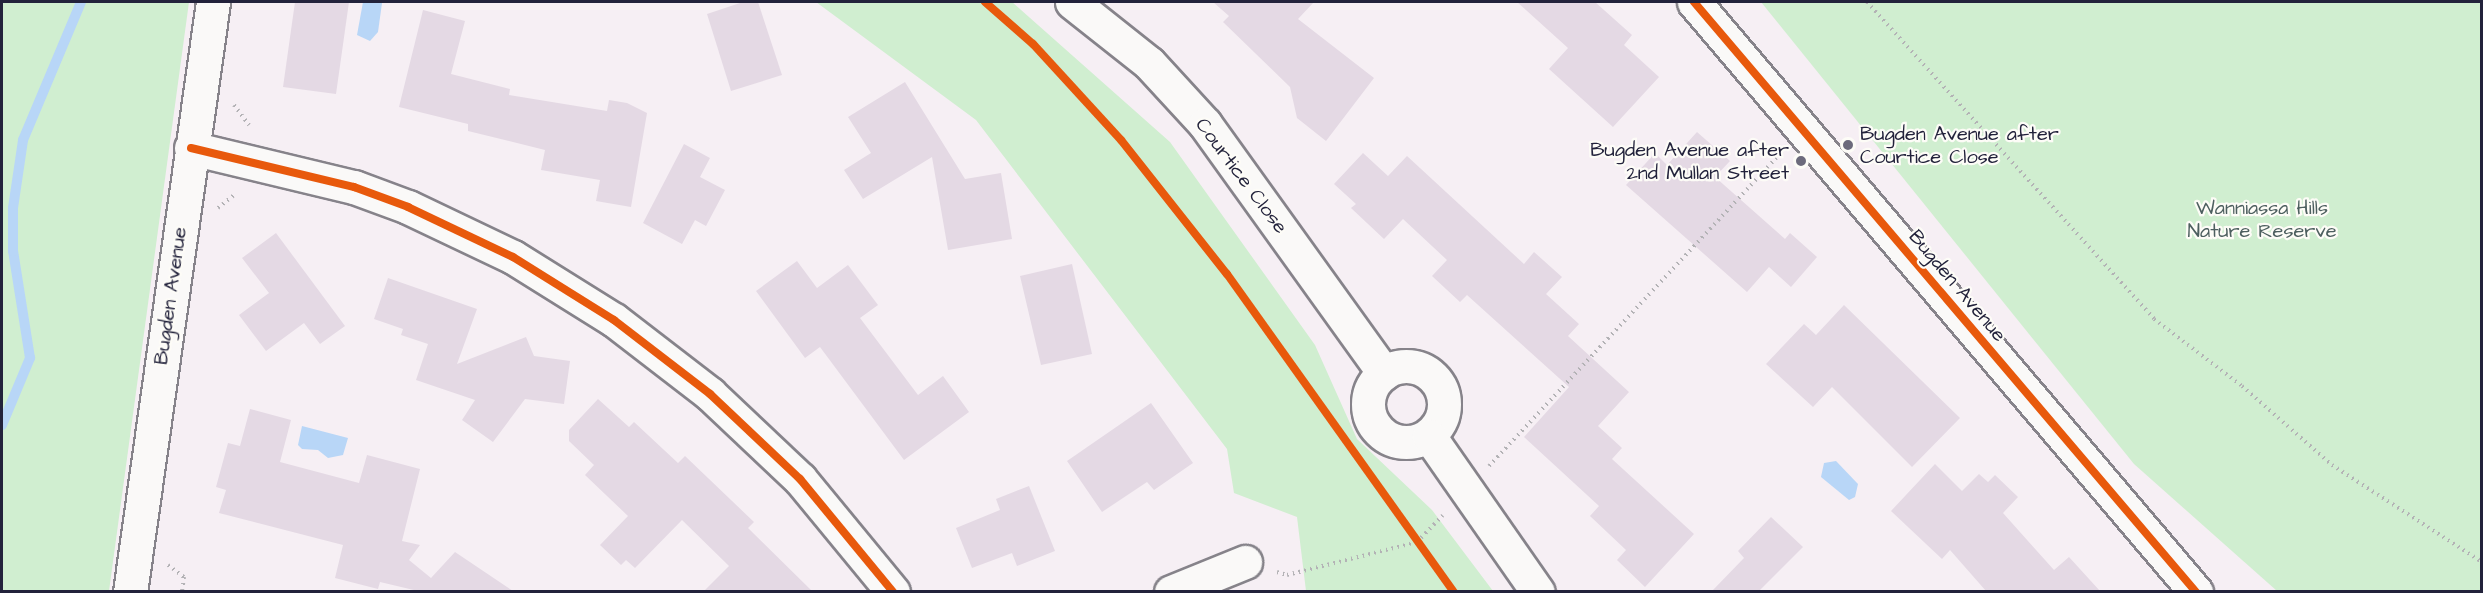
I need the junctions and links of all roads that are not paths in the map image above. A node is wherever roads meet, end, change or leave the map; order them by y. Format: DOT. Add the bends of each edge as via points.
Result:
graph roads {
  1 [pos="213,2"];
  2 [pos="1072,2"];
  3 [pos="1694,2"];
  4 [pos="191,148"];
  5 [pos="1384,373"];
  6 [pos="1429,436"];
  7 [pos="1245,562"];
  8 [pos="130,591"];
  9 [pos="893,591"];
  10 [pos="1171,591"];
  11 [pos="1538,591"];
  12 [pos="2196,591"];
  1 -- 4 [label="street, Bugden Avenue"];
  2 -- 5 [label="street, Courtice Close" via="1149,63 1205,124"];
  3 -- 12 [label="street, Bugden Avenue"];
  4 -- 8 [label="street, Bugden Avenue"];
  4 -- 9 [label="street" via="354,187 408,207 513,257 614,320 710,394 800,479"];
  5 -- 6 [label="street" via="1368,398 1375,427 1400,443"];
  5 -- 6 [label="street" via="1412,366 1438,381 1445,410"];
  6 -- 11 [label="street"];
  7 -- 10 [label="street"];
}
